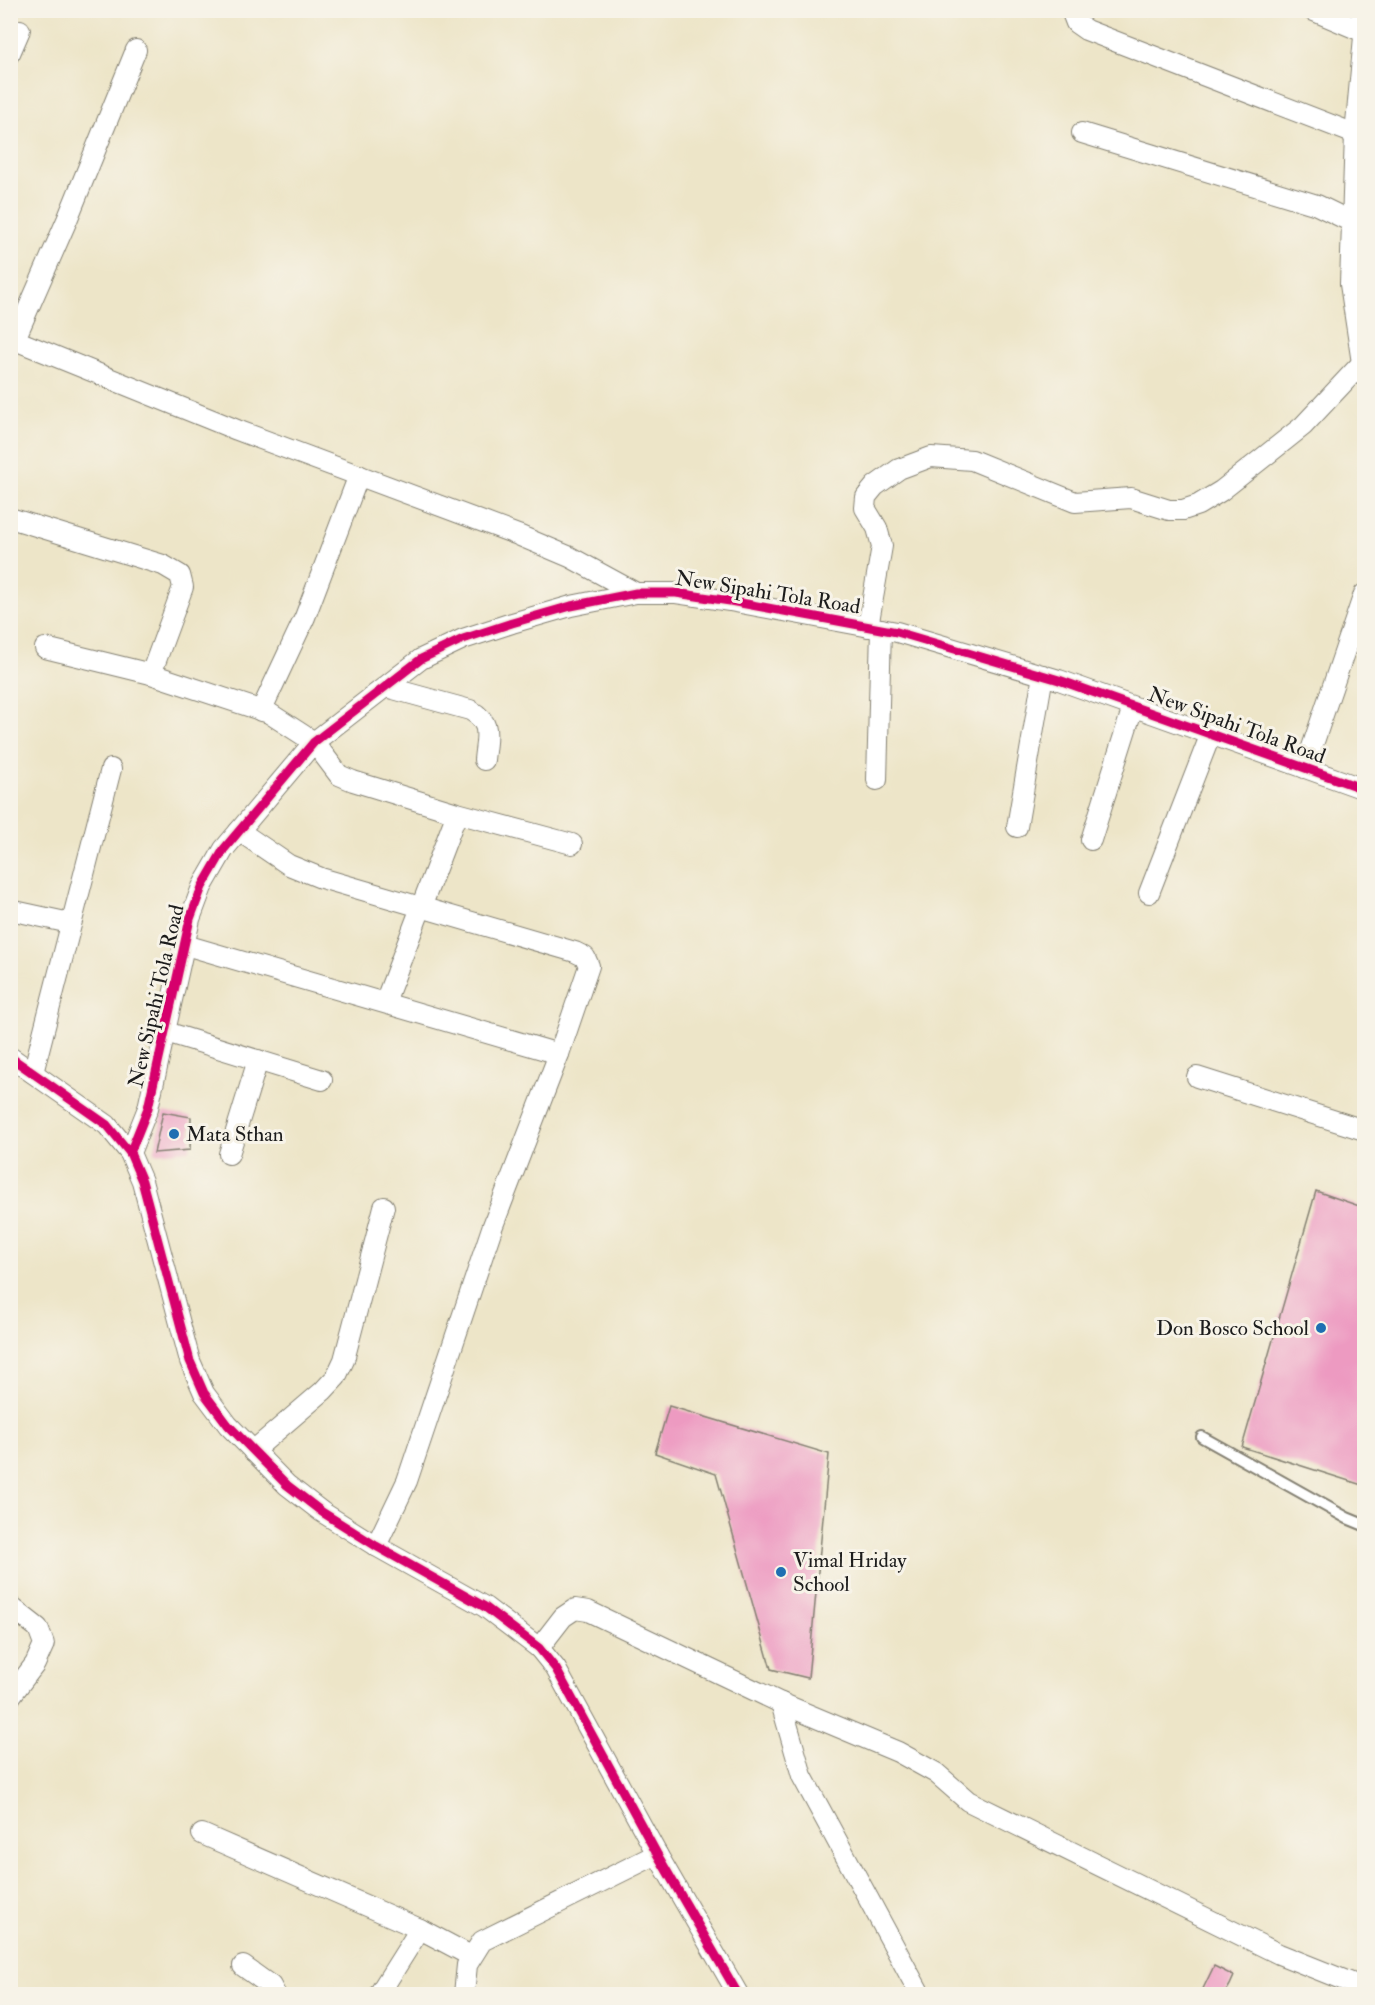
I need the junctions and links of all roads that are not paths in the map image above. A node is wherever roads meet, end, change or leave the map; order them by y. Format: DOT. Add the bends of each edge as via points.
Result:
graph roads {
  1 [pos="1071,10"];
  2 [pos="1312,10"];
  3 [pos="1361,10"];
  4 [pos="20,30"];
  5 [pos="1364,32"];
  6 [pos="136,51"];
  7 [pos="10,52"];
  8 [pos="1082,133"];
  9 [pos="1355,134"];
  10 [pos="1358,223"];
  11 [pos="13,339"];
  12 [pos="1363,371"];
  13 [pos="358,475"];
  14 [pos="10,519"];
  15 [pos="636,593"];
  16 [pos="1365,594"];
  17 [pos="875,628"];
  18 [pos="45,648"];
  19 [pos="151,674"];
  20 [pos="1043,675"];
  21 [pos="386,687"];
  22 [pos="1132,707"];
  23 [pos="261,711"];
  24 [pos="1210,736"];
  25 [pos="314,742"];
  26 [pos="484,760"];
  27 [pos="1305,768"];
  28 [pos="111,769"];
  29 [pos="877,780"];
  30 [pos="1365,789"];
  31 [pos="457,813"];
  32 [pos="1017,826"];
  33 [pos="239,831"];
  34 [pos="1091,840"];
  35 [pos="572,844"];
  36 [pos="1149,893"];
  37 [pos="422,906"];
  38 [pos="10,910"];
  39 [pos="70,923"];
  40 [pos="183,944"];
  41 [pos="385,1002"];
  42 [pos="166,1032"];
  43 [pos="559,1054"];
  44 [pos="10,1057"];
  45 [pos="258,1060"];
  46 [pos="33,1073"];
  47 [pos="1197,1077"];
  48 [pos="322,1080"];
  49 [pos="1365,1130"];
  50 [pos="130,1153"];
  51 [pos="229,1154"];
  52 [pos="384,1206"];
  53 [pos="1203,1437"];
  54 [pos="253,1451"];
  55 [pos="1365,1525"];
  56 [pos="376,1546"];
  57 [pos="10,1606"];
  58 [pos="539,1648"];
  59 [pos="10,1697"];
  60 [pos="781,1703"];
  61 [pos="202,1834"];
  62 [pos="657,1854"];
  63 [pos="420,1929"];
  64 [pos="471,1956"];
  65 [pos="243,1966"];
  66 [pos="1365,1988"];
  67 [pos="916,1993"];
  68 [pos="275,1995"];
  69 [pos="379,1995"];
  70 [pos="464,1995"];
  71 [pos="738,1995"];
  1 -- 9 [label="street" via="1076,23 1086,30"];
  2 -- 5 [label="street"];
  3 -- 5 [label="street"];
  4 -- 7 [label="street"];
  5 -- 9 [label="street"];
  6 -- 11 [label="street"];
  8 -- 10 [label="street" via="1317,205"];
  9 -- 10 [label="street"];
  10 -- 12 [label="street" via="1350,284"];
  11 -- 13 [label="street"];
  12 -- 17 [label="street" via="1303,426 1221,491 1183,510 1169,510 1131,498 1075,502 972,460 931,457 899,469 866,497 865,508 882,546"];
  13 -- 15 [label="street" via="570,557"];
  13 -- 23 [label="street" via="305,617"];
  14 -- 19 [label="street" via="163,565 180,574 183,587"];
  15 -- 17 [label="street, New Sipahi Tola Road" via="676,593"];
  15 -- 21 [label="street, New Sipahi Tola Road" via="571,606 463,639 421,659"];
  16 -- 27 [label="street"];
  17 -- 20 [label="street, New Sipahi Tola Road"];
  17 -- 29 [label="street"];
  18 -- 19 [label="street"];
  19 -- 23 [label="street"];
  20 -- 22 [label="street, New Sipahi Tola Road"];
  20 -- 32 [label="street"];
  21 -- 25 [label="street, New Sipahi Tola Road"];
  21 -- 26 [label="street" via="470,710 481,717 487,728"];
  22 -- 24 [label="street, New Sipahi Tola Road"];
  22 -- 34 [label="street"];
  23 -- 25 [label="street"];
  24 -- 27 [label="street, New Sipahi Tola Road"];
  24 -- 36 [label="street"];
  25 -- 31 [label="street" via="339,775"];
  25 -- 33 [label="street, New Sipahi Tola Road"];
  27 -- 30 [label="street, New Sipahi Tola Road"];
  28 -- 39 [label="street"];
  31 -- 35 [label="street"];
  31 -- 37 [label="street"];
  33 -- 37 [label="street" via="289,865"];
  33 -- 40 [label="street, New Sipahi Tola Road" via="202,887"];
  37 -- 41 [label="street"];
  37 -- 43 [label="street" via="585,957 589,966 587,977"];
  38 -- 39 [label="street"];
  39 -- 46 [label="street"];
  40 -- 41 [label="street"];
  40 -- 42 [label="street, New Sipahi Tola Road"];
  41 -- 43 [label="street"];
  42 -- 45 [label="street"];
  42 -- 50 [label="street, New Sipahi Tola Road" via="148,1108"];
  43 -- 56 [label="street" via="492,1228 407,1481"];
  44 -- 46 [label="street"];
  45 -- 48 [label="street"];
  45 -- 51 [label="street"];
  46 -- 50 [label="street" via="107,1125"];
  47 -- 49 [label="street"];
  50 -- 54 [label="street" via="142,1181 190,1361 204,1392"];
  52 -- 54 [label="street" via="344,1360 336,1377"];
  53 -- 55 [label="lane"];
  54 -- 56 [label="street" via="287,1485"];
  56 -- 58 [label="street" via="485,1607"];
  57 -- 59 [label="street" via="38,1628 44,1644 35,1664"];
  58 -- 60 [label="street" via="563,1617 576,1609 588,1611"];
  58 -- 62 [label="street" via="571,1695"];
  60 -- 66 [label="street" via="898,1752 936,1773 968,1801 1279,1953"];
  60 -- 67 [label="street" via="802,1776"];
  61 -- 63 [label="street"];
  62 -- 64 [label="street" via="482,1941"];
  62 -- 71 [label="street"];
  63 -- 64 [label="street"];
  63 -- 69 [label="street"];
  64 -- 70 [label="street"];
  65 -- 68 [label="street" via="272,1986"];
}
